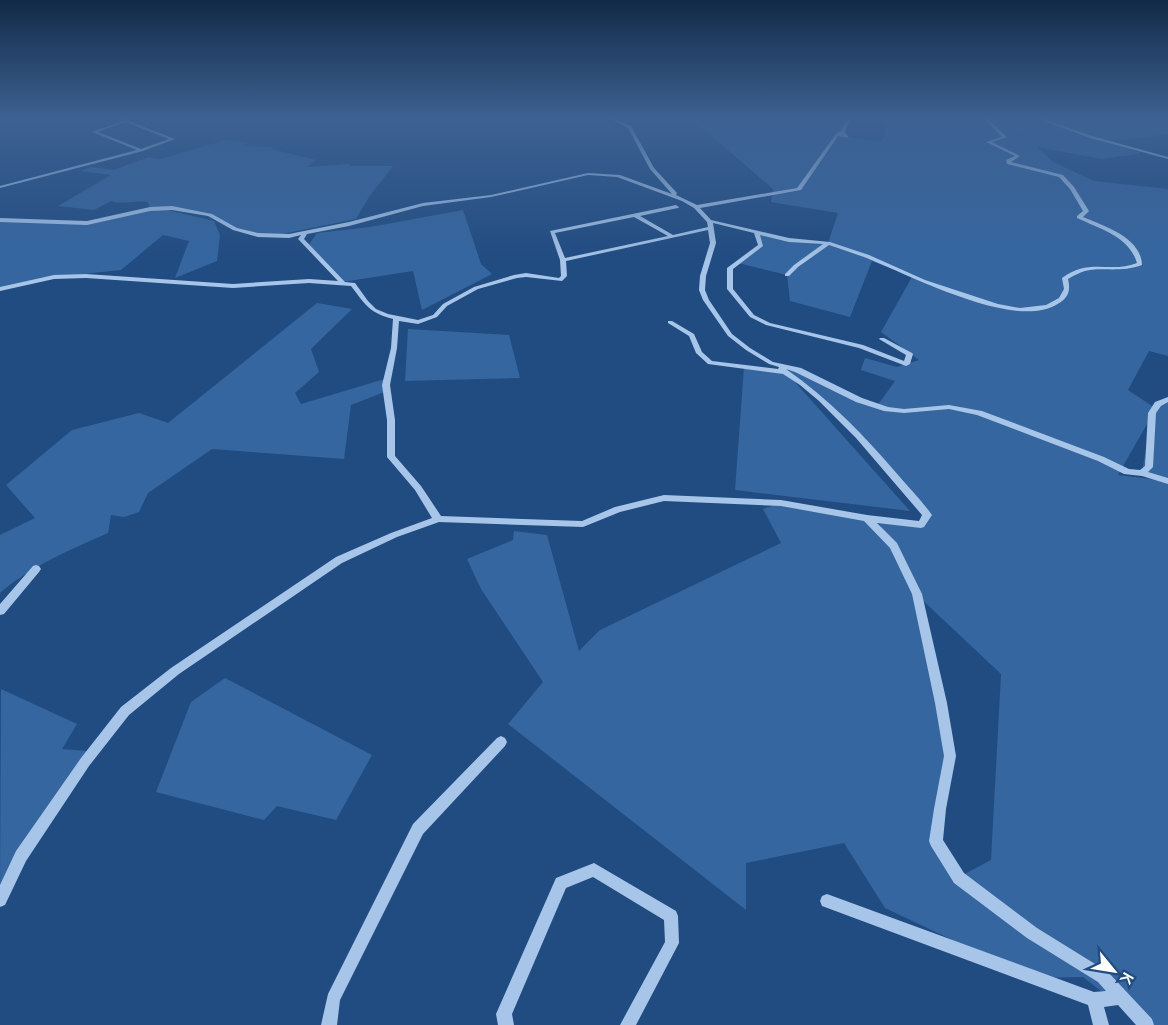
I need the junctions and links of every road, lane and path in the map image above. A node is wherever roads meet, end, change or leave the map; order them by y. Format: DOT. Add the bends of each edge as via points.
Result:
graph roads {
  1 [pos="77,167"];
  2 [pos="651,167"];
  3 [pos="815,167"];
  4 [pos="1024,167"];
  5 [pos="0,187"];
  6 [pos="675,196"];
  7 [pos="676,207"];
  8 [pos="696,207"];
  9 [pos="634,215"];
  10 [pos="0,220"];
  11 [pos="710,225"];
  12 [pos="757,232"];
  13 [pos="303,236"];
  14 [pos="672,236"];
  15 [pos="828,243"];
  16 [pos="563,261"];
  17 [pos="787,275"];
  18 [pos="342,282"];
  19 [pos="0,289"];
  20 [pos="396,318"];
  21 [pos="670,322"];
  22 [pos="882,339"];
  23 [pos="771,363"];
  24 [pos="786,372"];
  25 [pos="1168,399"];
  26 [pos="1142,474"];
  27 [pos="1168,481"];
  28 [pos="867,518"];
  29 [pos="438,519"];
  30 [pos="36,569"];
  31 [pos="0,611"];
  32 [pos="501,742"];
  33 [pos="0,900"];
  34 [pos="827,901"];
  35 [pos="1122,997"];
  36 [pos="1094,1000"];
  37 [pos="504,1021"];
  38 [pos="328,1025"];
  39 [pos="628,1025"];
  40 [pos="1101,1025"];
  41 [pos="1146,1025"];
  1 -- 5 [label="street"];
  2 -- 6 [label="street"];
  3 -- 8 [label="street" via="799,189"];
  4 -- 15 [label="street" via="1060,176 1086,211 1079,218 1128,241 1140,264 1130,269 1090,268 1076,273 1065,278 1068,289 1062,299 1048,307 1020,310 923,281"];
  6 -- 8 [label="street"];
  6 -- 13 [label="street" via="618,176 588,174 491,196 399,210"];
  7 -- 9 [label="street"];
  8 -- 11 [label="street"];
  9 -- 14 [label="street"];
  9 -- 16 [label="street" via="552,232"];
  10 -- 13 [label="street" via="87,223 172,208 210,215 258,236"];
  11 -- 12 [label="street"];
  11 -- 14 [label="street"];
  11 -- 23 [label="street" via="713,243 702,290 706,300 730,335"];
  12 -- 15 [label="street" via="789,240"];
  12 -- 22 [label="street" via="760,245 730,268 730,289 752,316 768,324 861,346 906,364 910,354"];
  13 -- 18 [label="street"];
  14 -- 16 [label="street"];
  15 -- 17 [label="street"];
  16 -- 20 [label="street" via="564,276 560,280 516,276 476,288 445,305 435,316 418,322"];
  18 -- 19 [label="street" via="233,286 86,276 54,277"];
  18 -- 20 [label="street" via="353,284 373,310"];
  20 -- 29 [label="street" via="386,385 391,457"];
  21 -- 24 [label="street" via="692,335 699,353 710,363"];
  23 -- 24 [label="street"];
  23 -- 26 [label="street" via="798,370 887,409 949,407 979,413 1127,472"];
  24 -- 28 [label="street" via="833,411 927,515 921,525"];
  25 -- 26 [label="street" via="1152,413 1149,467"];
  26 -- 27 [label="street"];
  28 -- 29 [label="street" via="781,503 664,498 618,509 583,524"];
  28 -- 35 [label="street" via="894,546 917,594 941,703 950,756 936,841 959,878 1032,933 1103,976"];
  29 -- 33 [label="street" via="339,560 175,671 125,711 21,856"];
  30 -- 31 [label="street"];
  32 -- 38 [label="street" via="418,829 333,999"];
  34 -- 36 [label="street"];
  35 -- 36 [label="street"];
  35 -- 41 [label="street"];
  36 -- 40 [label="street"];
  37 -- 39 [label="street" via="561,883 594,870 671,916 672,943"];
}
